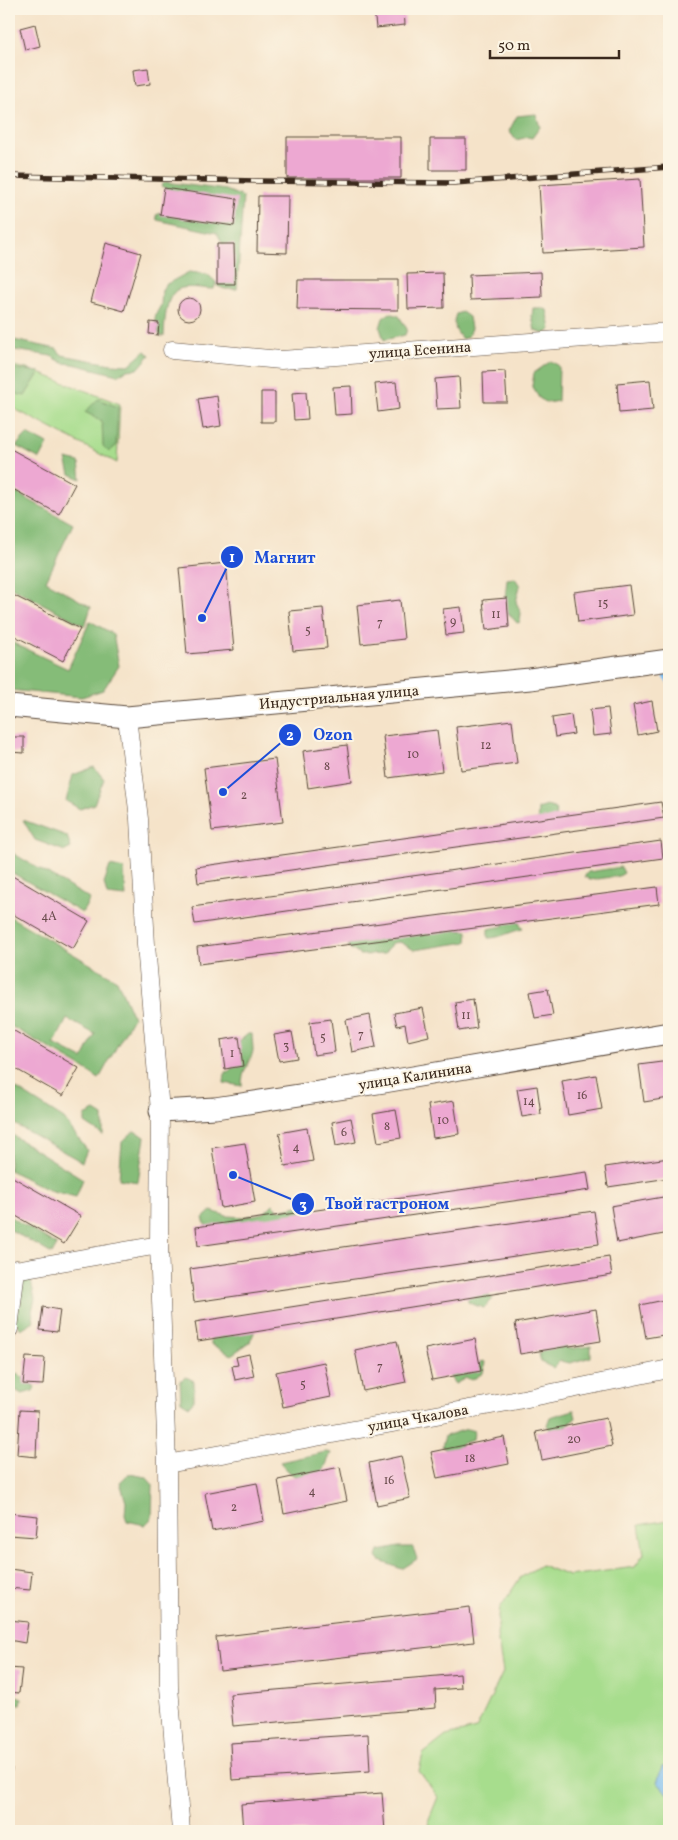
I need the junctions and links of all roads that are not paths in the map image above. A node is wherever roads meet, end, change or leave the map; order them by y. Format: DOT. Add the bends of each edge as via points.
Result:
graph roads {
  1 [pos="669,332"];
  2 [pos="172,350"];
  3 [pos="669,660"];
  4 [pos="9,706"];
  5 [pos="127,717"];
  6 [pos="669,1032"];
  7 [pos="160,1112"];
  8 [pos="159,1245"];
  9 [pos="12,1270"];
  10 [pos="9,1329"];
  11 [pos="669,1369"];
  12 [pos="167,1464"];
  13 [pos="181,1831"];
  1 -- 2 [label="street, улица Есенина" via="282,360"];
  3 -- 5 [label="street, Индустриальная улица" via="530,679"];
  4 -- 5 [label="street, Индустриальная улица"];
  5 -- 7 [label="street" via="139,819"];
  6 -- 7 [label="street, улица Калинина" via="375,1083 215,1108"];
  7 -- 8 [label="street"];
  8 -- 9 [label="street"];
  8 -- 12 [label="street"];
  9 -- 10 [label="street"];
  11 -- 12 [label="street, улица Чкалова"];
  12 -- 13 [label="street" via="169,1687"];
}
